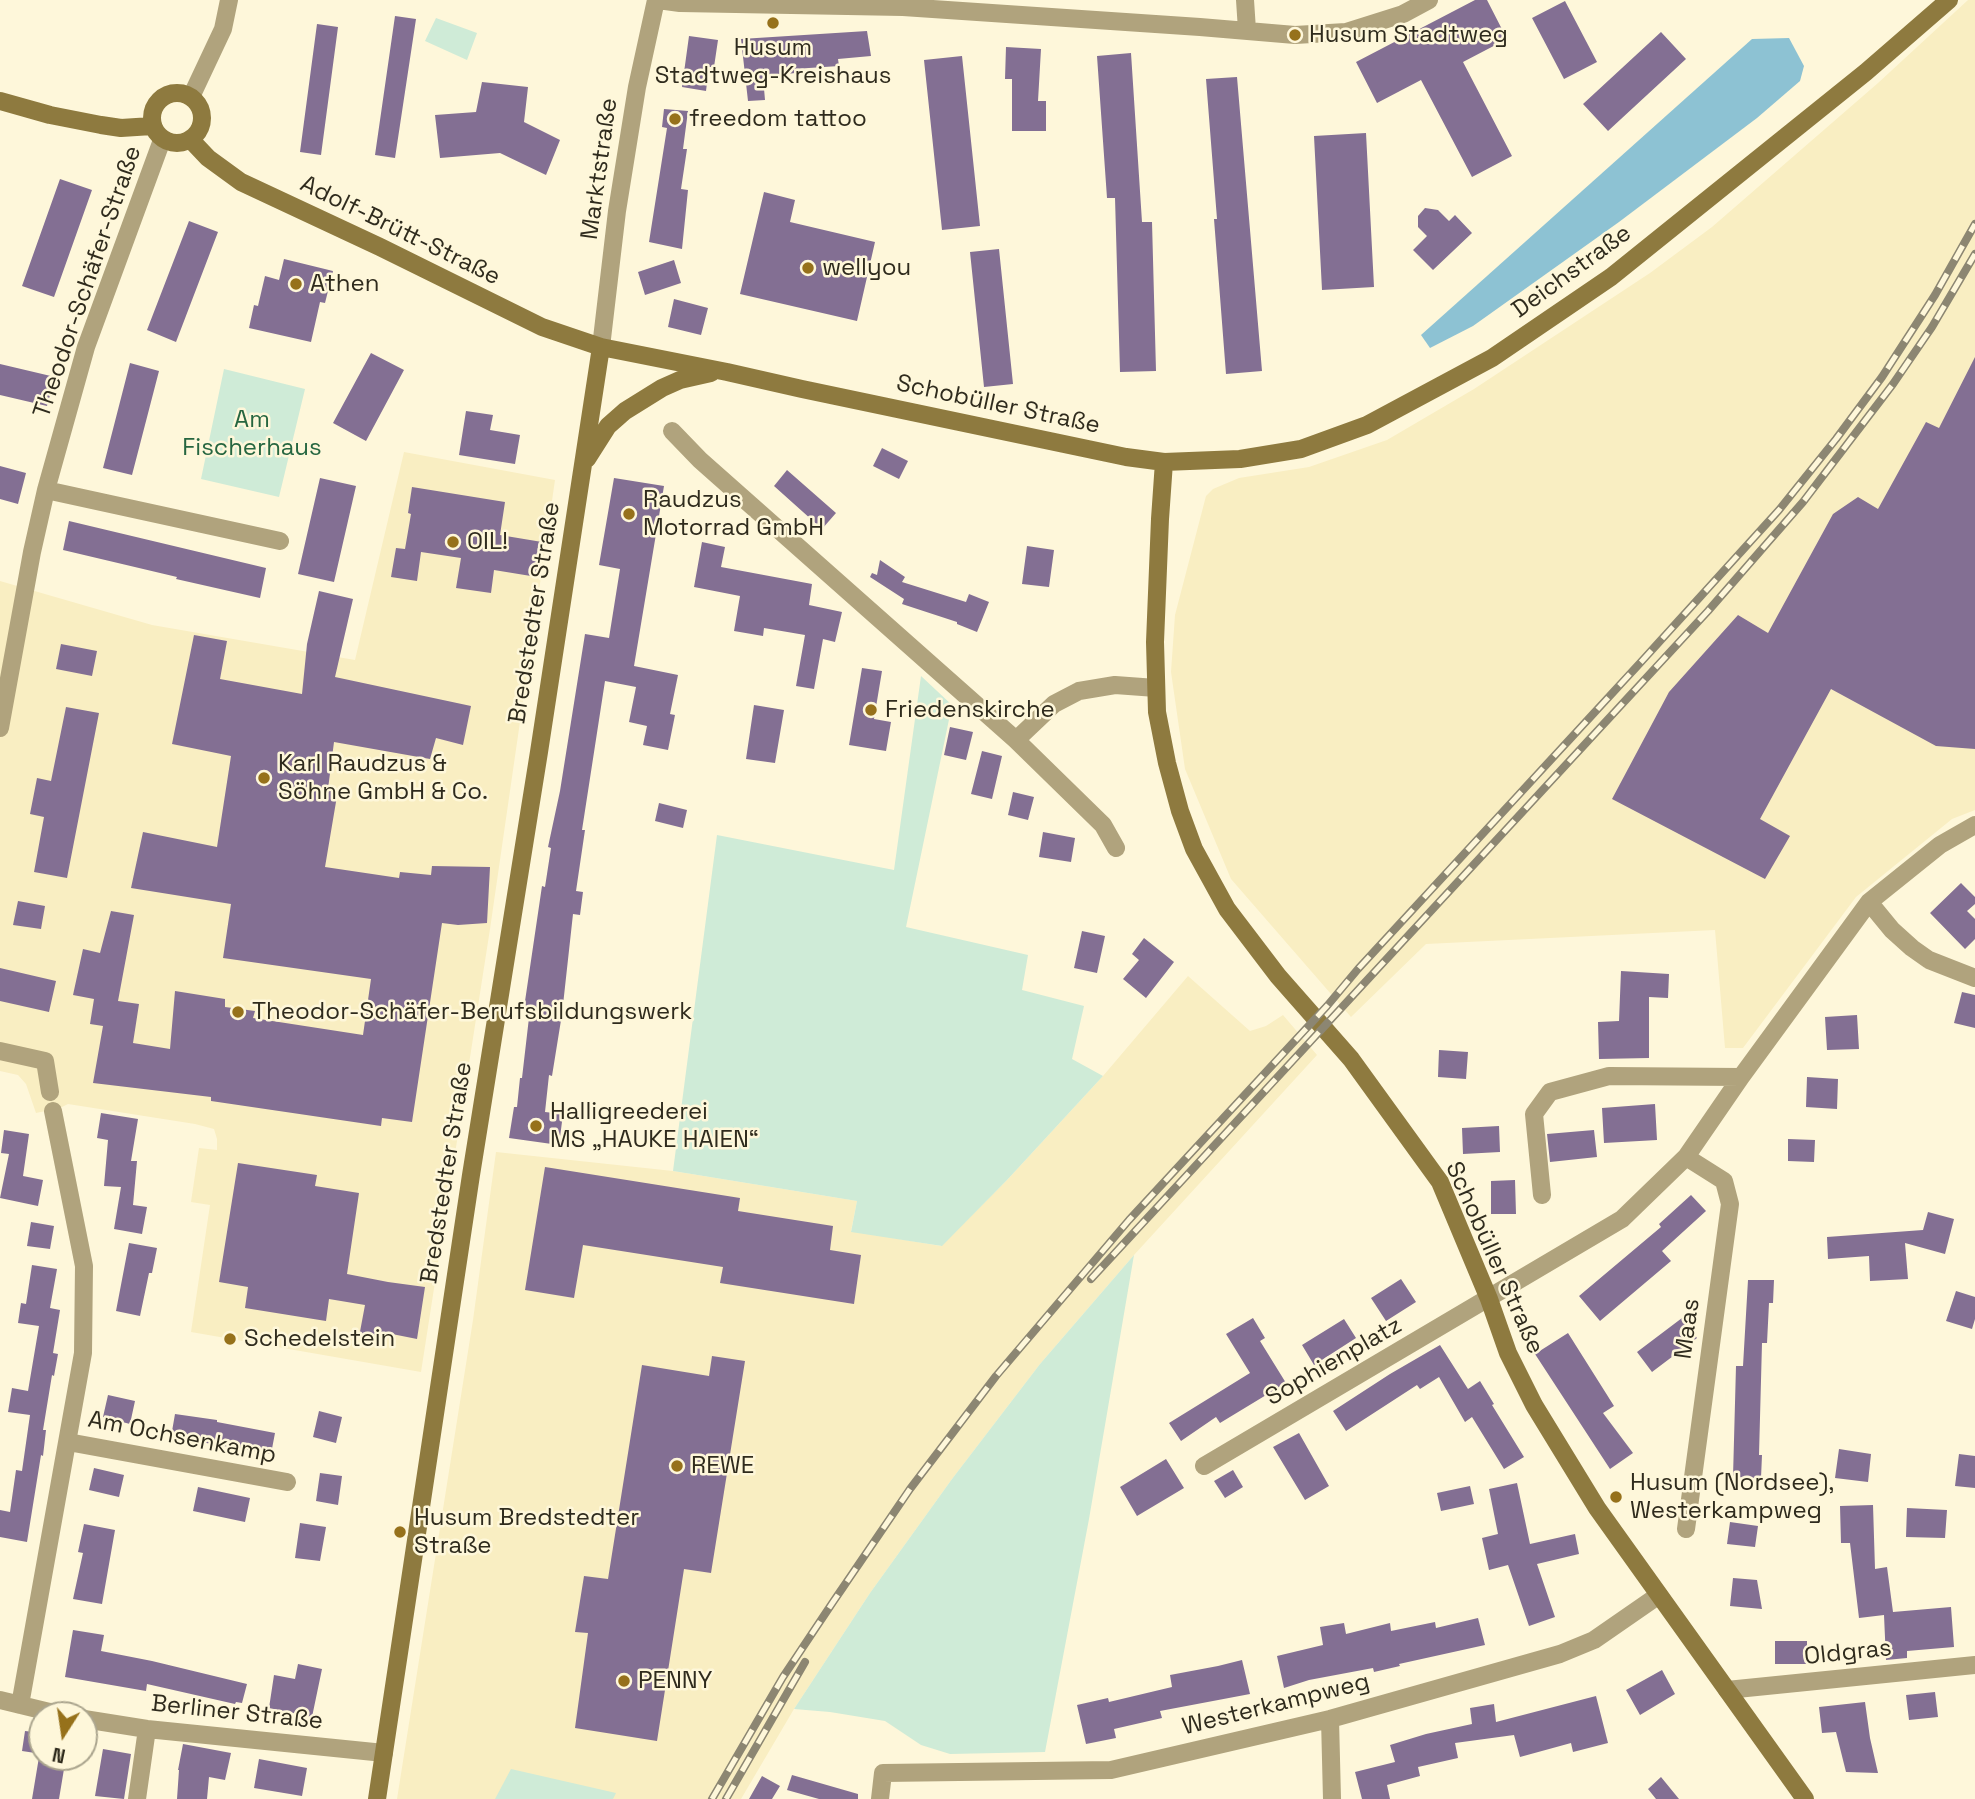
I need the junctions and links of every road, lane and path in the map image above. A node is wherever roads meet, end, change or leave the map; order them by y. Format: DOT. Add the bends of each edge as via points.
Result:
graph roads {
  1 [pos="229,0"];
  2 [pos="657,0"];
  3 [pos="1245,0"];
  4 [pos="1429,0"];
  5 [pos="1949,0"];
  6 [pos="1033,7"];
  7 [pos="1247,30"];
  8 [pos="191,97"];
  9 [pos="0,101"];
  10 [pos="157,133"];
  11 [pos="190,139"];
  12 [pos="601,347"];
  13 [pos="727,372"];
  14 [pos="673,431"];
  15 [pos="1164,462"];
  16 [pos="582,468"];
  17 [pos="46,490"];
  18 [pos="280,541"];
  19 [pos="1156,688"];
  20 [pos="0,728"];
  21 [pos="1016,740"];
  22 [pos="1975,825"];
  23 [pos="1116,848"];
  24 [pos="1869,902"];
  25 [pos="1975,978"];
  26 [pos="0,1051"];
  27 [pos="1741,1077"];
  28 [pos="50,1092"];
  29 [pos="53,1111"];
  30 [pos="1685,1157"];
  31 [pos="1542,1195"];
  32 [pos="1489,1299"];
  33 [pos="68,1441"];
  34 [pos="1205,1466"];
  35 [pos="287,1482"];
  36 [pos="1686,1529"];
  37 [pos="1659,1595"];
  38 [pos="1975,1665"];
  39 [pos="1727,1690"];
  40 [pos="0,1700"];
  41 [pos="20,1705"];
  42 [pos="28,1707"];
  43 [pos="1330,1719"];
  44 [pos="98,1721"];
  45 [pos="147,1729"];
  46 [pos="384,1753"];
  47 [pos="137,1799"];
  48 [pos="377,1799"];
  49 [pos="880,1799"];
  50 [pos="1332,1799"];
  51 [pos="1805,1799"];
  1 -- 8 [label="street" via="223,29"];
  2 -- 6 [label="street"];
  2 -- 12 [label="street, Marktstraße" via="637,87"];
  3 -- 7 [label="street"];
  4 -- 7 [label="street" via="1403,14 1346,32 1295,36"];
  5 -- 15 [label="main road, Deichstraße" via="1611,277 1492,358 1367,425 1301,449 1240,459"];
  6 -- 7 [label="street"];
  8 -- 10 [label="main road" via="167,94 156,103 151,114"];
  8 -- 11 [label="main road" via="200,107 202,119"];
  9 -- 10 [label="main road" via="50,115"];
  10 -- 11 [label="main road" via="177,144"];
  10 -- 17 [label="street, Theodor-Schäfer-Straße" via="86,347"];
  11 -- 12 [label="main road, Adolf-Brütt-Straße" via="241,182 542,327"];
  12 -- 13 [label="main road, Schobüller Straße"];
  12 -- 16 [label="main road, Bredstedter Straße"];
  13 -- 15 [label="main road, Schobüller Straße"];
  13 -- 16 [label="main road" via="680,380 625,411 608,426"];
  14 -- 21 [label="street"];
  15 -- 19 [label="main road, Schobüller Straße"];
  16 -- 46 [label="main road, Bredstedter Straße"];
  17 -- 18 [label="street"];
  17 -- 20 [label="street, Theodor-Schäfer-Straße"];
  19 -- 21 [label="street" via="1115,685 1079,691 1054,704"];
  19 -- 32 [label="main road, Schobüller Straße" via="1157,712 1180,811 1227,909 1351,1059 1440,1182"];
  21 -- 23 [label="street" via="1103,825"];
  22 -- 24 [label="street" via="1940,845"];
  24 -- 25 [label="street" via="1912,948 1929,960"];
  24 -- 27 [label="street"];
  26 -- 28 [label="street" via="45,1061"];
  27 -- 30 [label="street"];
  27 -- 31 [label="street" via="1609,1076 1550,1092 1534,1114"];
  29 -- 33 [label="street, Am Ochsenkamp" via="84,1266 83,1353"];
  30 -- 32 [label="street" via="1622,1219"];
  30 -- 36 [label="street, Maas" via="1724,1181 1730,1204"];
  32 -- 34 [label="street, Sophienplatz"];
  32 -- 37 [label="main road, Schobüller Straße" via="1508,1353 1534,1405 1597,1508"];
  33 -- 35 [label="street, Am Ochsenkamp"];
  33 -- 41 [label="street, Am Ochsenkamp"];
  37 -- 39 [label="main road, Schobüller Straße"];
  37 -- 43 [label="street, Westerkampweg" via="1594,1640 1560,1654"];
  38 -- 39 [label="street, Oldgras"];
  39 -- 51 [label="main road, Schobüller Straße"];
  40 -- 41 [label="street"];
  41 -- 42 [label="street"];
  43 -- 49 [label="street, Westerkampweg" via="1111,1770 883,1773"];
  43 -- 50 [label="street"];
  44 -- 45 [label="street, Berliner Straße"];
  45 -- 46 [label="street, Berliner Straße"];
  45 -- 47 [label="street"];
  46 -- 48 [label="main road, Bredstedter Straße"];
}
